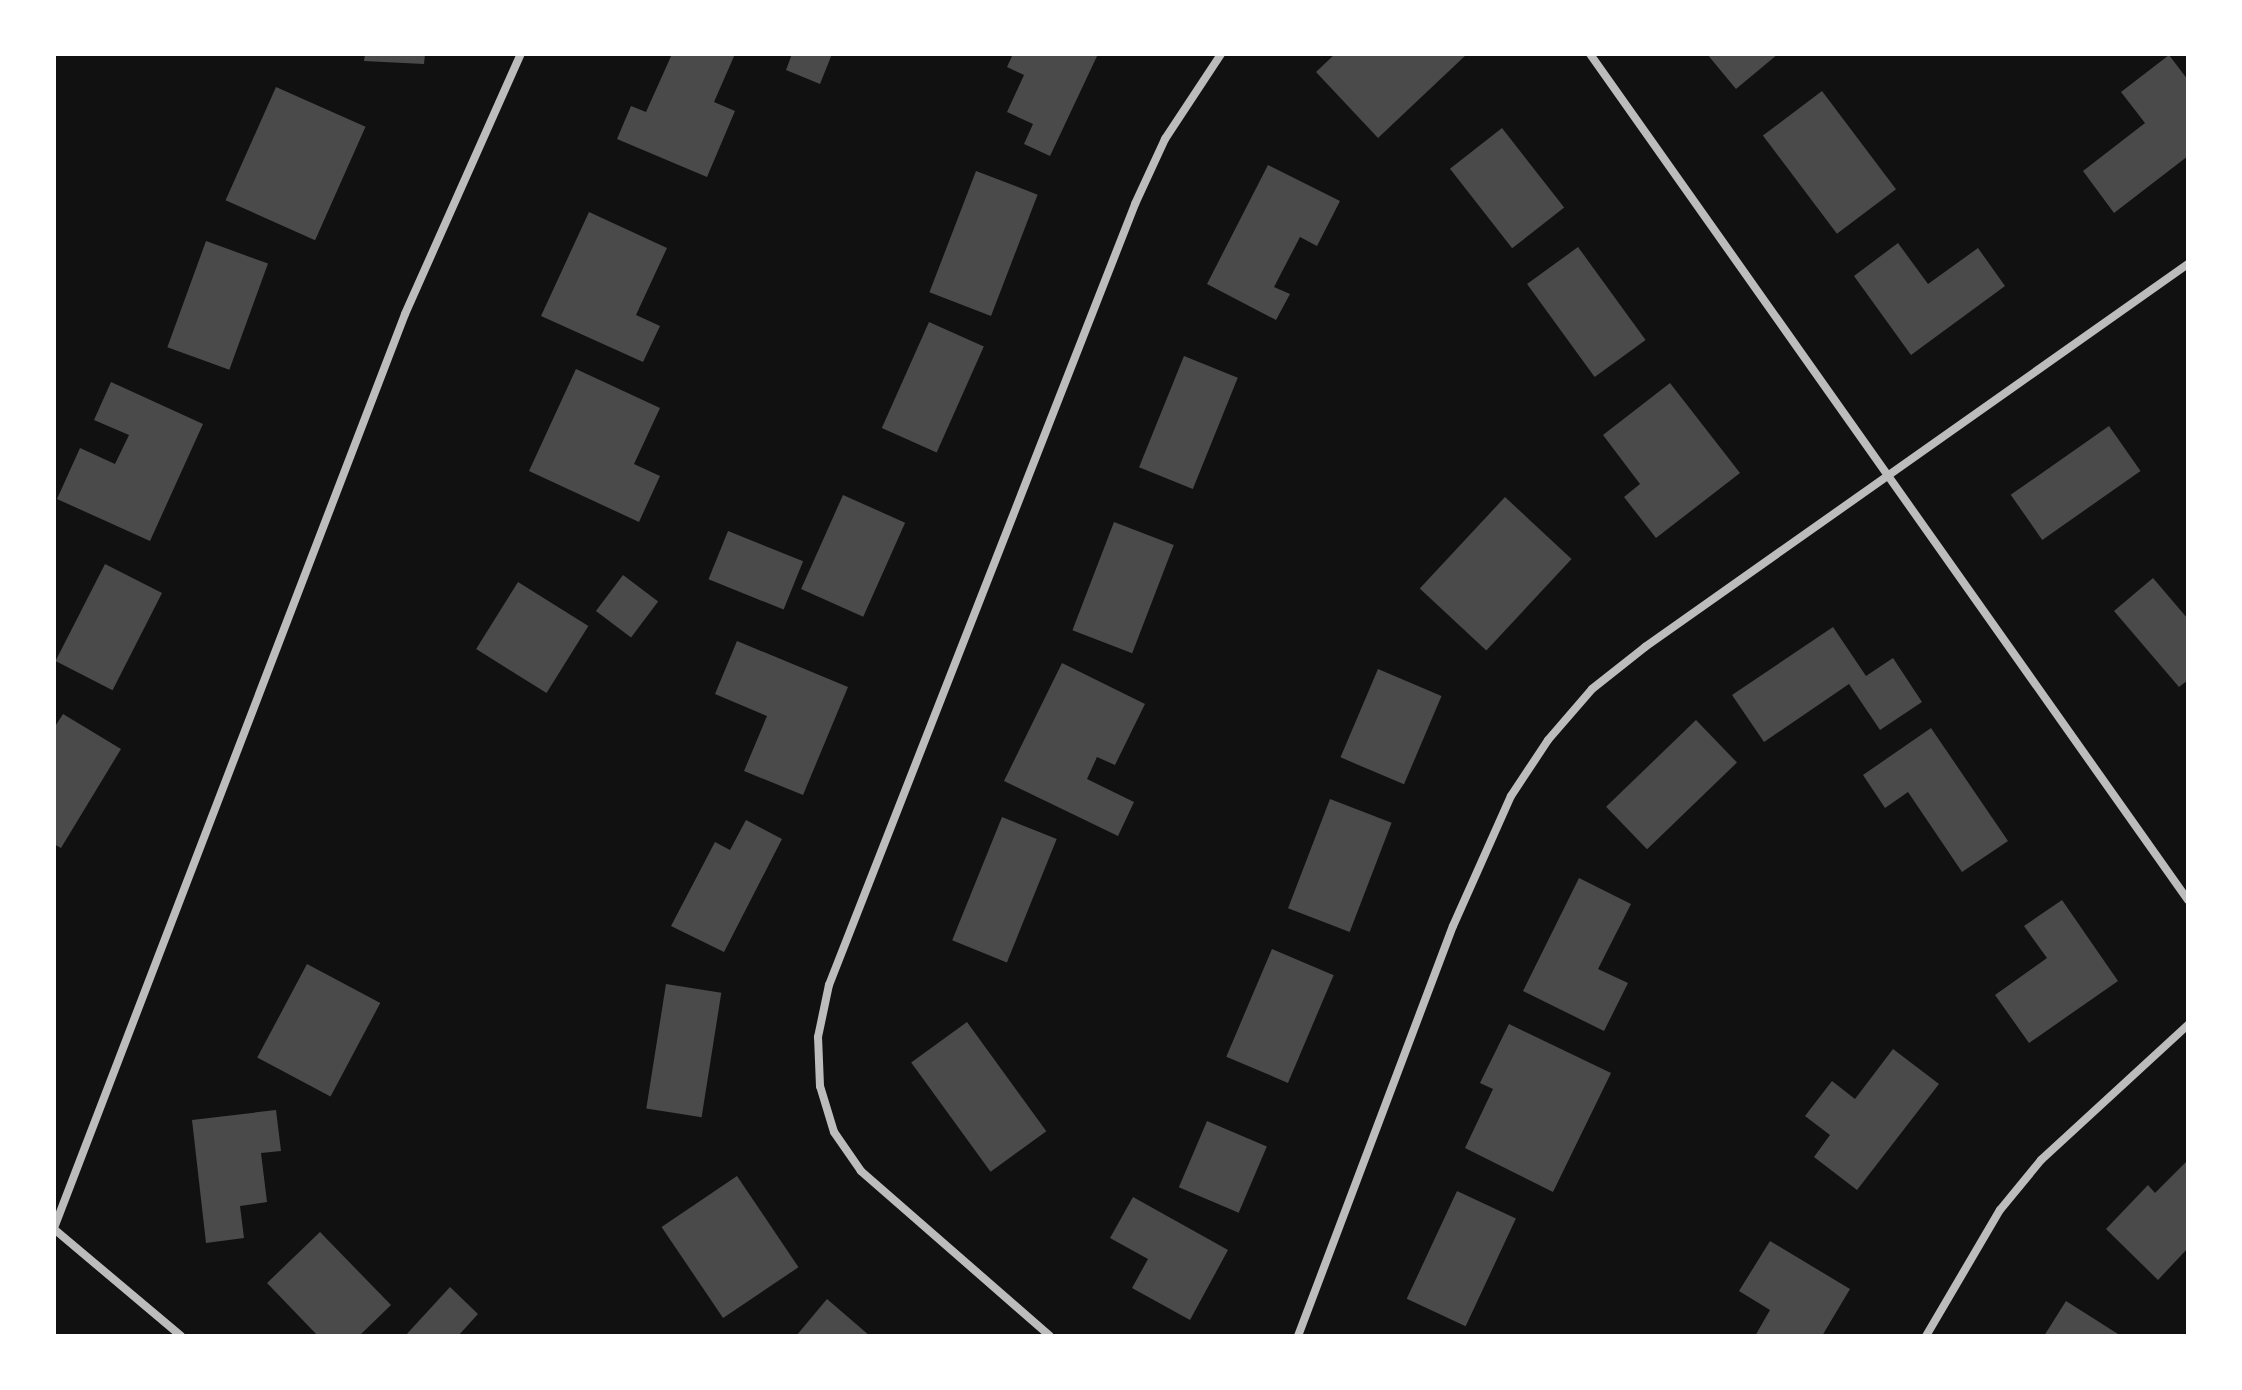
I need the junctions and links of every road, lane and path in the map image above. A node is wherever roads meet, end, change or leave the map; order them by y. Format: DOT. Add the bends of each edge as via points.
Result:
graph roads {
  1 [pos="521,54"];
  2 [pos="1221,54"];
  3 [pos="1590,54"];
  4 [pos="2188,264"];
  5 [pos="1889,475"];
  6 [pos="2188,900"];
  7 [pos="2188,1025"];
  8 [pos="54,1228"];
  9 [pos="181,1336"];
  10 [pos="1050,1336"];
  11 [pos="1298,1336"];
  12 [pos="1926,1336"];
  1 -- 8 [label="street" via="405,314"];
  2 -- 10 [label="street" via="1165,139 1135,204 829,985 818,1037 820,1086 834,1132 861,1171"];
  3 -- 5 [label="street"];
  4 -- 5 [label="street"];
  5 -- 6 [label="street"];
  5 -- 11 [label="street" via="1645,647 1592,689 1548,740 1511,796 1453,926"];
  7 -- 12 [label="street" via="2041,1160 2000,1210"];
  8 -- 9 [label="street"];
}
